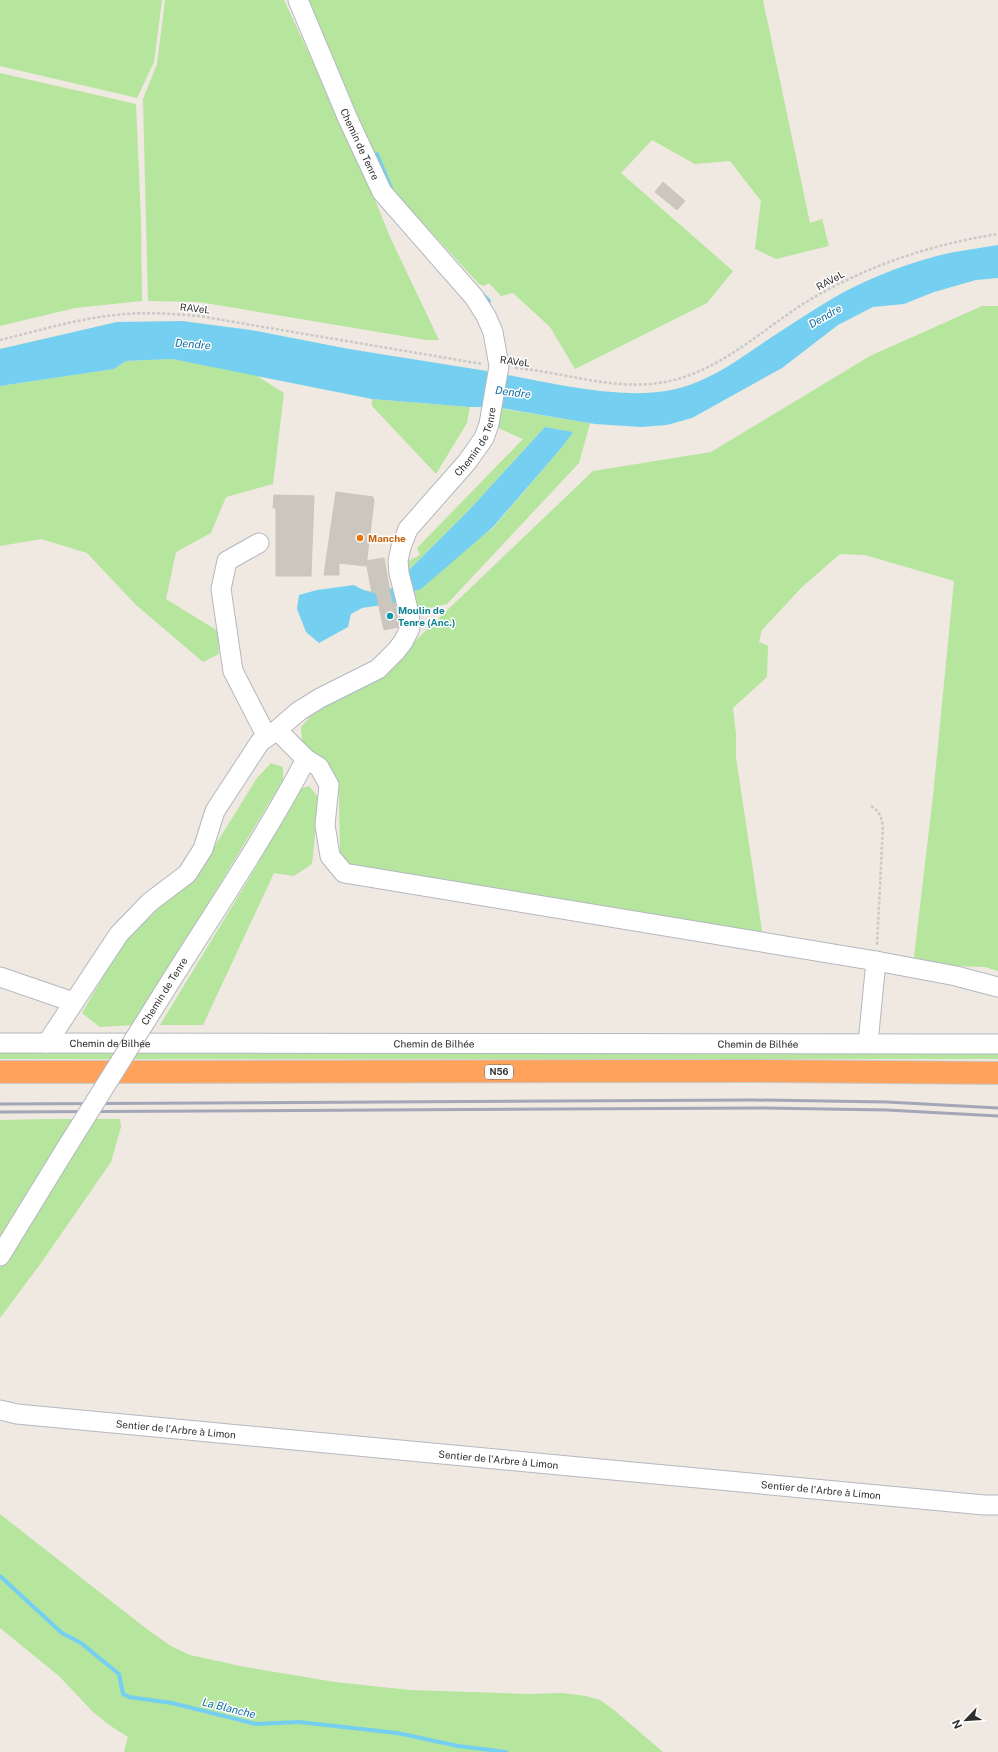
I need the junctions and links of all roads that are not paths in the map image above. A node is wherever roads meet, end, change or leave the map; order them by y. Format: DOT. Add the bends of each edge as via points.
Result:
graph roads {
  1 [pos="298,0"];
  2 [pos="259,543"];
  3 [pos="272,734"];
  4 [pos="306,759"];
  5 [pos="876,961"];
  6 [pos="0,977"];
  7 [pos="998,987"];
  8 [pos="73,1002"];
  9 [pos="0,1043"];
  10 [pos="47,1043"];
  11 [pos="868,1043"];
  12 [pos="998,1044"];
  13 [pos="0,1072"];
  14 [pos="998,1073"];
  15 [pos="0,1256"];
  16 [pos="0,1410"];
  17 [pos="998,1505"];
  1 -- 3 [label="street, Chemin de Tenre" via="382,192 474,297 493,332 498,370 484,438 468,462 408,529 399,553 399,573 410,628 396,651 378,669 320,698 299,711"];
  2 -- 3 [label="street" via="227,561 221,589 233,671"];
  3 -- 4 [label="street"];
  3 -- 8 [label="street, Chemin de Tenre" via="260,742 215,811 203,849 187,874 150,902 119,934"];
  4 -- 5 [label="street" via="319,767 328,785 325,825 330,856 344,873"];
  4 -- 15 [label="street, Chemin de Tenre, bridge" via="267,828"];
  5 -- 7 [label="street" via="956,976"];
  5 -- 11 [label="street"];
  6 -- 8 [label="street"];
  8 -- 10 [label="street, Chemin de Tenre"];
  9 -- 10 [label="street, Chemin de Bilhée"];
  10 -- 11 [label="street, Chemin de Bilhée"];
  11 -- 12 [label="street, Chemin de Bilhée"];
  13 -- 14 [label="highway, N56"];
  16 -- 17 [label="street, Sentier de l'Arbre à Limon" via="17,1414 266,1438"];
}
